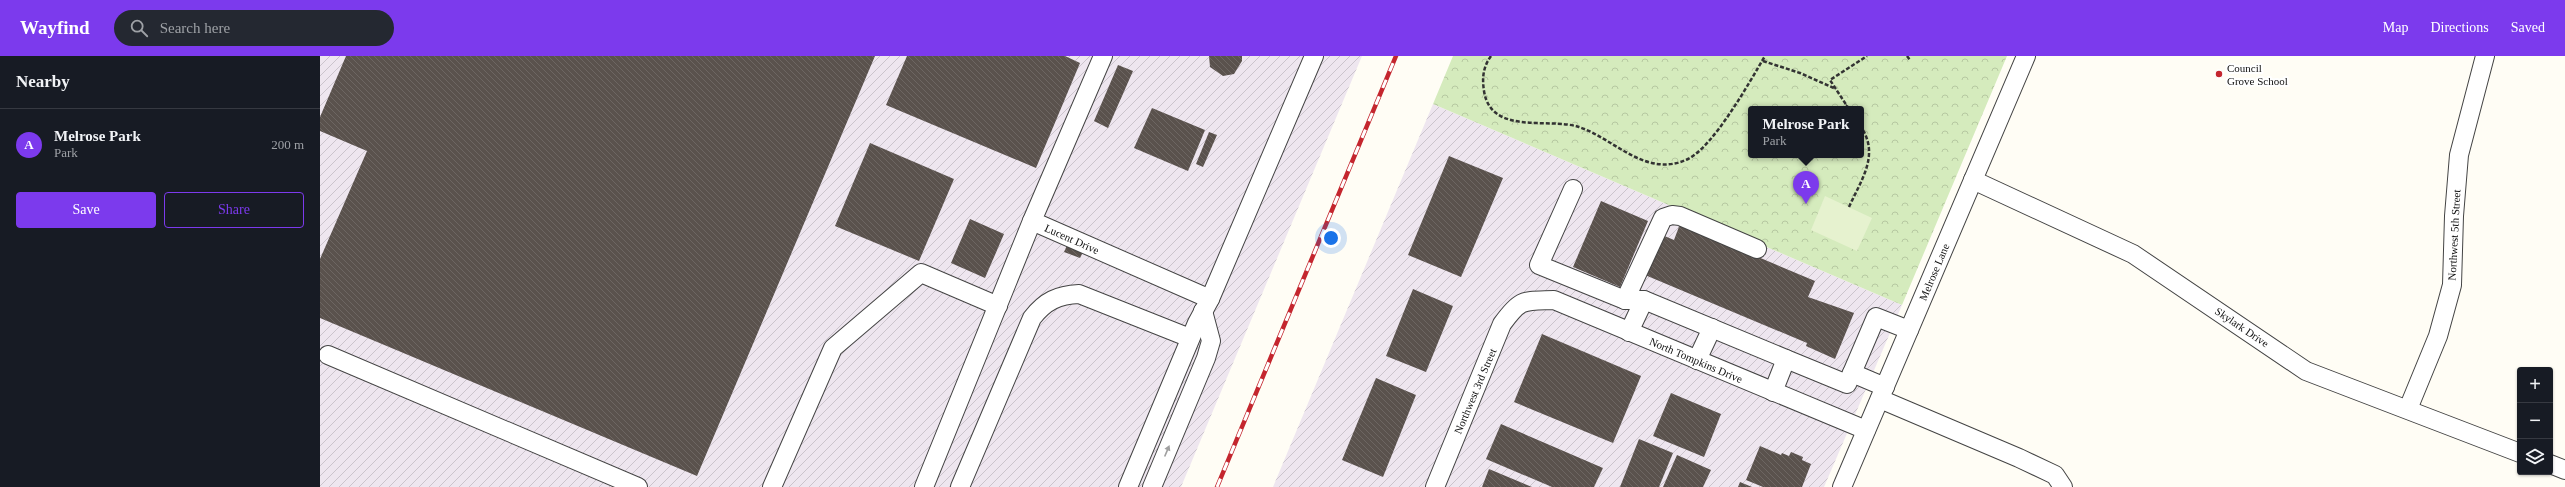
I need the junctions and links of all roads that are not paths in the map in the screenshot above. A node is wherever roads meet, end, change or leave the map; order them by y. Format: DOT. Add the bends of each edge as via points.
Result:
graph roads {
  1 [pos="1103,56"];
  2 [pos="1314,56"];
  3 [pos="2026,56"];
  4 [pos="2485,56"];
  5 [pos="1973,180"];
  6 [pos="1573,189"];
  7 [pos="1032,221"];
  8 [pos="1757,249"];
  9 [pos="1565,276"];
  10 [pos="1603,292"];
  11 [pos="1554,300"];
  12 [pos="1625,300"];
  13 [pos="1644,300"];
  14 [pos="1524,301"];
  15 [pos="1207,305"];
  16 [pos="998,306"];
  17 [pos="1592,317"];
  18 [pos="1712,328"];
  19 [pos="1909,330"];
  20 [pos="1629,332"];
  21 [pos="1190,338"];
  22 [pos="328,355"];
  23 [pos="1786,359"];
  24 [pos="1697,360"];
  25 [pos="1852,374"];
  26 [pos="1773,392"];
  27 [pos="1882,393"];
  28 [pos="2408,409"];
  29 [pos="1866,430"];
  30 [pos="2517,452"];
  31 [pos="2553,465"];
  32 [pos="2565,470"];
  33 [pos="1440,485"];
  34 [pos="638,487"];
  35 [pos="772,487"];
  36 [pos="924,487"];
  37 [pos="960,487"];
  38 [pos="1128,487"];
  39 [pos="1152,487"];
  40 [pos="1842,487"];
  41 [pos="2063,487"];
  1 -- 7 [label="street, Lucent Drive"];
  2 -- 15 [label="street"];
  3 -- 5 [label="street, Melrose Lane"];
  4 -- 28 [label="street, Northwest 5th Street" via="2459,155 2452,285 2438,336"];
  5 -- 19 [label="street, Melrose Lane"];
  5 -- 28 [label="street, Skylark Drive" via="2133,254 2306,371"];
  6 -- 9 [label="street" via="1539,265"];
  7 -- 15 [label="street, Lucent Drive"];
  7 -- 16 [label="street"];
  8 -- 12 [label="street" via="1680,216 1663,218"];
  9 -- 10 [label="street"];
  9 -- 11 [label="street"];
  10 -- 12 [label="street"];
  10 -- 17 [label="street"];
  11 -- 14 [label="street, North Tompkins Drive"];
  11 -- 17 [label="street, North Tompkins Drive"];
  12 -- 13 [label="street"];
  13 -- 18 [label="street"];
  13 -- 20 [label="street"];
  14 -- 33 [label="street, Northwest 3rd Street" via="1514,307 1502,324"];
  15 -- 21 [label="street"];
  39 -- 15 [label="street, one-way" via="1206,358 1211,341"];
  16 -- 35 [label="street" via="920,273 833,348"];
  16 -- 36 [label="street"];
  17 -- 20 [label="street, North Tompkins Drive"];
  18 -- 23 [label="street"];
  18 -- 24 [label="street"];
  19 -- 25 [label="street" via="1876,317"];
  19 -- 27 [label="street, Melrose Lane"];
  20 -- 24 [label="street, North Tompkins Drive"];
  21 -- 37 [label="street" via="1079,294 1063,295 1050,300 1032,318"];
  21 -- 38 [label="street"];
  22 -- 34 [label="street"];
  23 -- 25 [label="street" via="1847,384"];
  23 -- 26 [label="street"];
  24 -- 26 [label="street, North Tompkins Drive"];
  25 -- 27 [label="street"];
  26 -- 29 [label="street, North Tompkins Drive"];
  27 -- 29 [label="street, Melrose Lane"];
  27 -- 41 [label="street" via="2055,476"];
  28 -- 30 [label="street, Skylark Drive"];
  29 -- 40 [label="street, Melrose Lane"];
  31 -- 32 [label="street"];
}
